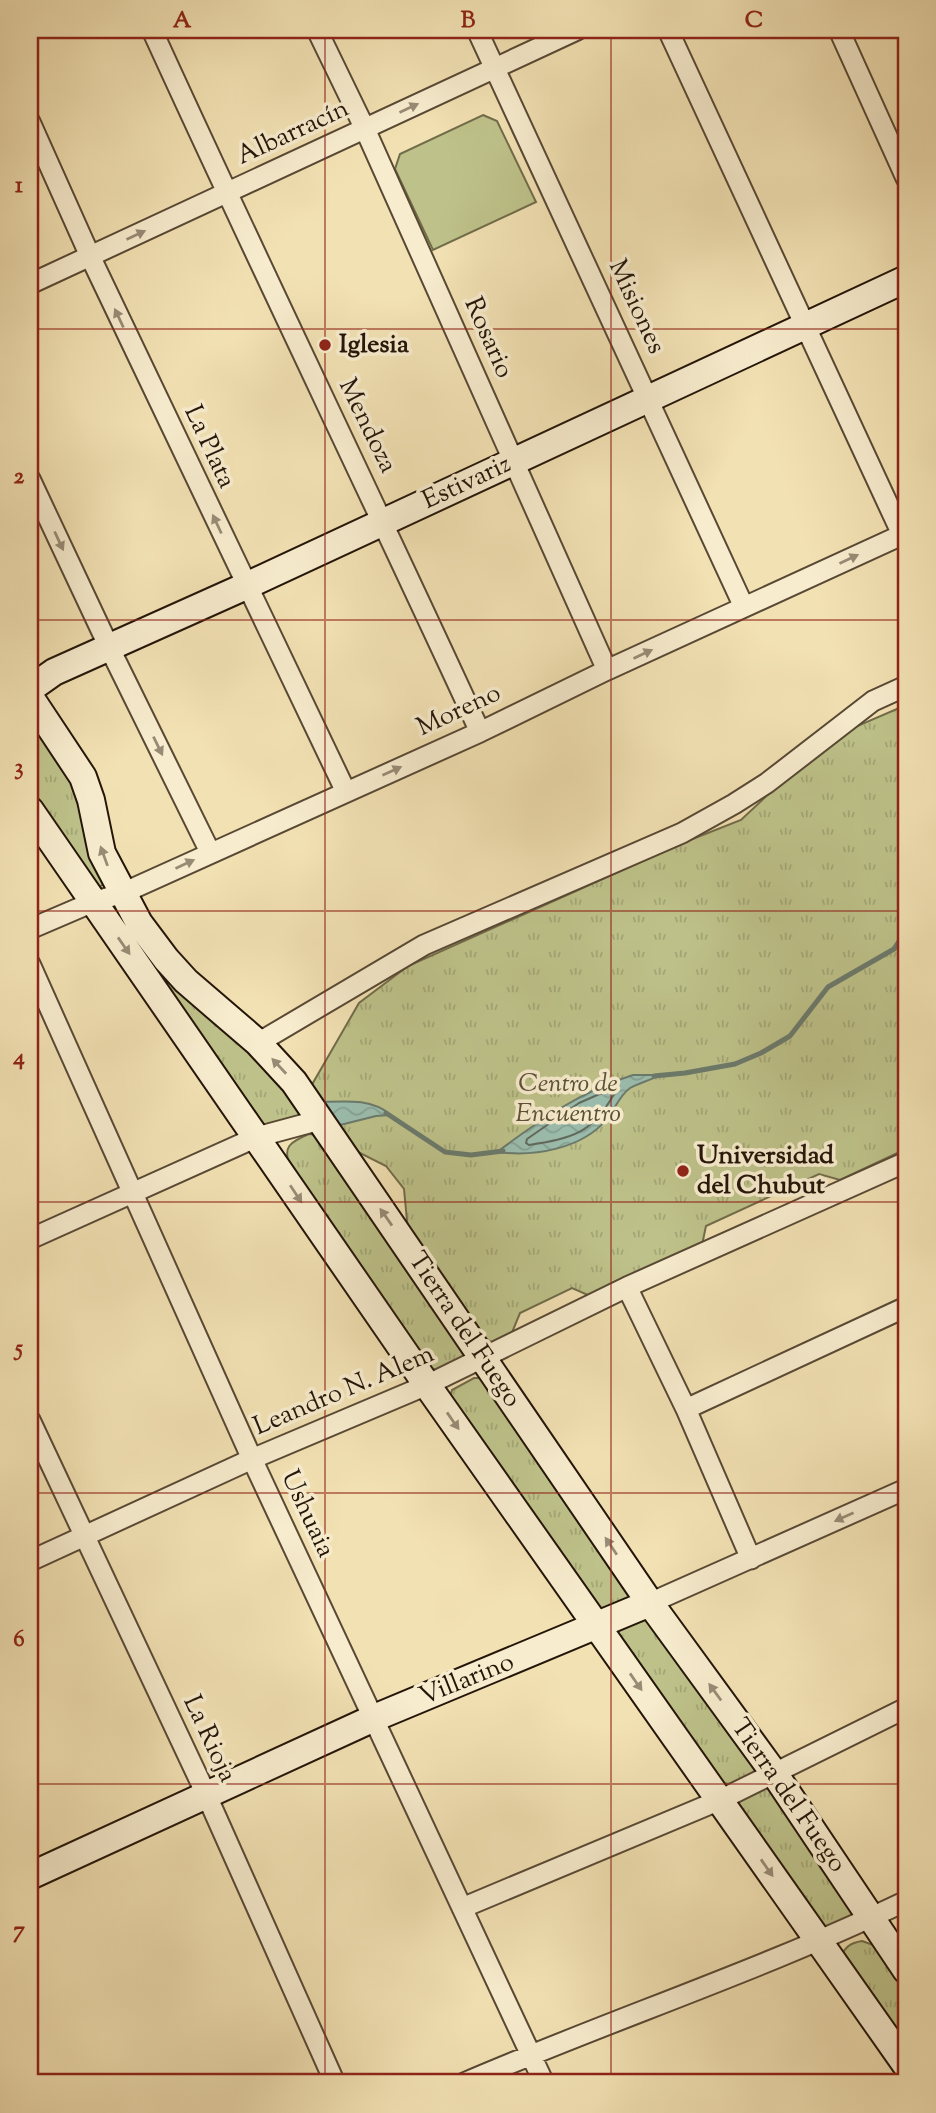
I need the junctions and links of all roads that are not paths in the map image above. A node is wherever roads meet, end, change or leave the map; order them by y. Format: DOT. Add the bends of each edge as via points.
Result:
graph roads {
  1 [pos="152,30"];
  2 [pos="317,30"];
  3 [pos="477,30"];
  4 [pos="577,30"];
  5 [pos="668,30"];
  6 [pos="839,30"];
  7 [pos="495,69"];
  8 [pos="30,122"];
  9 [pos="365,129"];
  10 [pos="906,178"];
  11 [pos="226,193"];
  12 [pos="90,256"];
  13 [pos="906,260"];
  14 [pos="906,279"];
  15 [pos="30,284"];
  16 [pos="801,319"];
  17 [pos="646,390"];
  18 [pos="511,453"];
  19 [pos="30,479"];
  20 [pos="380,514"];
  21 [pos="905,537"];
  22 [pos="242,578"];
  23 [pos="744,607"];
  24 [pos="105,640"];
  25 [pos="30,664"];
  26 [pos="607,670"];
  27 [pos="906,686"];
  28 [pos="30,689"];
  29 [pos="30,697"];
  30 [pos="480,732"];
  31 [pos="346,792"];
  32 [pos="30,810"];
  33 [pos="210,852"];
  34 [pos="123,893"];
  35 [pos="93,902"];
  36 [pos="30,929"];
  37 [pos="30,964"];
  38 [pos="258,1043"];
  39 [pos="320,1121"];
  40 [pos="257,1137"];
  41 [pos="906,1161"];
  42 [pos="131,1192"];
  43 [pos="30,1239"];
  44 [pos="627,1287"];
  45 [pos="906,1307"];
  46 [pos="484,1359"];
  47 [pos="427,1385"];
  48 [pos="686,1409"];
  49 [pos="30,1420"];
  50 [pos="252,1459"];
  51 [pos="906,1489"];
  52 [pos="84,1536"];
  53 [pos="751,1559"];
  54 [pos="30,1561"];
  55 [pos="650,1603"];
  56 [pos="597,1626"];
  57 [pos="906,1708"];
  58 [pos="374,1718"];
  59 [pos="774,1773"];
  60 [pos="206,1794"];
  61 [pos="720,1800"];
  62 [pos="30,1876"];
  63 [pos="906,1901"];
  64 [pos="462,1908"];
  65 [pos="872,1917"];
  66 [pos="817,1942"];
  67 [pos="906,1970"];
  68 [pos="530,2054"];
  69 [pos="906,2065"];
  70 [pos="334,2083"];
  71 [pos="464,2083"];
  72 [pos="544,2083"];
  1 -- 11 [label="street, Mendoza"];
  2 -- 9 [label="street, Rosario"];
  3 -- 7 [label="street, Misiones"];
  4 -- 7 [label="street, Albarracín"];
  5 -- 16 [label="street"];
  6 -- 10 [label="street"];
  9 -- 7 [label="street, Albarracín, one-way"];
  7 -- 17 [label="street, Misiones"];
  8 -- 12 [label="street, La Plata"];
  9 -- 11 [label="street, Albarracín"];
  9 -- 18 [label="street, Rosario"];
  12 -- 11 [label="street, Albarracín, one-way"];
  11 -- 20 [label="street, Mendoza"];
  12 -- 15 [label="street, Albarracín"];
  22 -- 12 [label="street, La Plata, one-way"];
  13 -- 16 [label="street, Estivariz"];
  14 -- 16 [label="street, Estivariz"];
  16 -- 17 [label="street, Estivariz"];
  16 -- 21 [label="street"];
  17 -- 18 [label="street, Estivariz"];
  17 -- 23 [label="street, Misiones"];
  18 -- 20 [label="street, Estivariz"];
  18 -- 26 [label="street, Rosario"];
  19 -- 24 [label="street, one-way"];
  20 -- 22 [label="street, Estivariz"];
  20 -- 30 [label="street, Mendoza"];
  23 -- 21 [label="street, Moreno, one-way"];
  22 -- 24 [label="street, Estivariz"];
  22 -- 31 [label="street, La Plata"];
  26 -- 23 [label="street, Moreno, one-way"];
  24 -- 25 [label="street, Estivariz"];
  24 -- 28 [label="street, Estivariz"];
  24 -- 33 [label="street, one-way"];
  26 -- 30 [label="street, Moreno"];
  27 -- 38 [label="street" via="873,701 766,783 714,816 424,945"];
  34 -- 29 [label="street, Tierra del Fuego, one-way" via="102,853 83,777"];
  31 -- 30 [label="street, Moreno, one-way"];
  31 -- 33 [label="street, Moreno"];
  32 -- 35 [label="street"];
  34 -- 33 [label="street, Moreno, one-way"];
  34 -- 35 [label="street, Moreno"];
  34 -- 38 [label="street, Tierra del Fuego" via="166,960"];
  35 -- 36 [label="street, Moreno"];
  35 -- 40 [label="street, one-way"];
  37 -- 42 [label="street, Ushuaia"];
  39 -- 38 [label="street, Tierra del Fuego, one-way" via="294,1082"];
  39 -- 40 [label="street"];
  46 -- 39 [label="street, Tierra del Fuego, one-way"];
  40 -- 42 [label="street"];
  40 -- 47 [label="street, one-way"];
  41 -- 44 [label="street, Leandro N. Alem"];
  42 -- 43 [label="street"];
  42 -- 50 [label="street, Ushuaia"];
  44 -- 46 [label="street, Leandro N. Alem"];
  44 -- 48 [label="street"];
  45 -- 48 [label="street"];
  46 -- 47 [label="street, Leandro N. Alem"];
  55 -- 46 [label="street, Tierra del Fuego, one-way"];
  47 -- 50 [label="street, Leandro N. Alem"];
  47 -- 56 [label="street, one-way"];
  48 -- 53 [label="street"];
  49 -- 52 [label="street, La Rioja"];
  50 -- 52 [label="street, Leandro N. Alem"];
  50 -- 58 [label="street, Ushuaia"];
  51 -- 53 [label="street, Villarino, one-way"];
  52 -- 54 [label="street, Leandro N. Alem"];
  52 -- 60 [label="street, La Rioja"];
  53 -- 55 [label="street, Villarino"];
  55 -- 56 [label="street, Villarino"];
  59 -- 55 [label="street, Tierra del Fuego, one-way"];
  56 -- 58 [label="street, Villarino"];
  56 -- 61 [label="street, one-way"];
  57 -- 59 [label="street"];
  58 -- 60 [label="street, Villarino"];
  58 -- 64 [label="street, Ushuaia"];
  59 -- 61 [label="street"];
  59 -- 65 [label="street, Tierra del Fuego"];
  60 -- 62 [label="street, Villarino"];
  60 -- 70 [label="street, La Rioja"];
  61 -- 64 [label="street"];
  61 -- 66 [label="street, one-way"];
  63 -- 65 [label="street"];
  64 -- 68 [label="street, Ushuaia"];
  65 -- 66 [label="street"];
  65 -- 67 [label="street, Tierra del Fuego"];
  66 -- 68 [label="street"];
  66 -- 69 [label="street"];
  68 -- 71 [label="street"];
  68 -- 72 [label="street, Ushuaia"];
}
